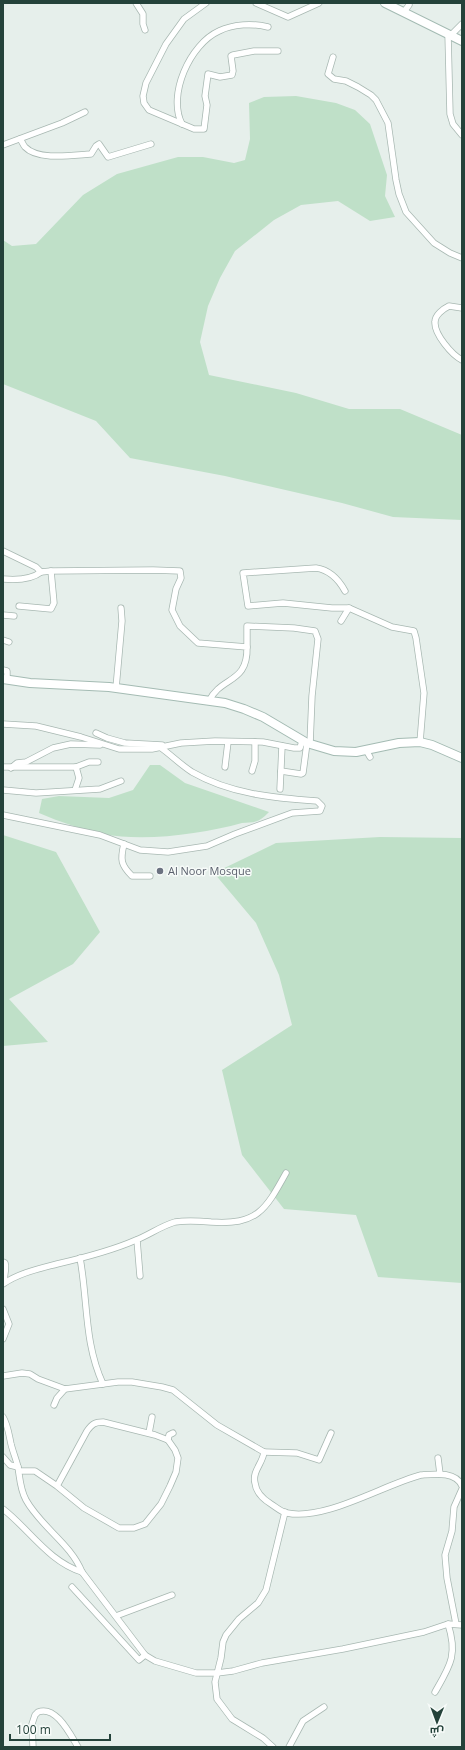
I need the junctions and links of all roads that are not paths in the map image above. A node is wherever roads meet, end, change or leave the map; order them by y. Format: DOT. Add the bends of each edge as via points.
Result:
graph roads {
  1 [pos="136,3"];
  2 [pos="206,3"];
  3 [pos="256,3"];
  4 [pos="320,3"];
  5 [pos="385,3"];
  6 [pos="462,24"];
  7 [pos="268,27"];
  8 [pos="145,30"];
  9 [pos="450,35"];
  10 [pos="462,41"];
  11 [pos="278,51"];
  12 [pos="333,57"];
  13 [pos="85,112"];
  14 [pos="182,124"];
  15 [pos="462,135"];
  16 [pos="20,139"];
  17 [pos="151,144"];
  18 [pos="3,145"];
  19 [pos="462,258"];
  20 [pos="462,308"];
  21 [pos="462,360"];
  22 [pos="3,551"];
  23 [pos="51,570"];
  24 [pos="41,572"];
  25 [pos="3,579"];
  26 [pos="345,591"];
  27 [pos="19,606"];
  28 [pos="121,608"];
  29 [pos="349,608"];
  30 [pos="3,615"];
  31 [pos="14,616"];
  32 [pos="342,621"];
  33 [pos="3,640"];
  34 [pos="10,642"];
  35 [pos="247,646"];
  36 [pos="3,670"];
  37 [pos="5,679"];
  38 [pos="116,688"];
  39 [pos="209,701"];
  40 [pos="3,724"];
  41 [pos="96,733"];
  42 [pos="228,742"];
  43 [pos="255,742"];
  44 [pos="420,742"];
  45 [pos="306,743"];
  46 [pos="103,745"];
  47 [pos="282,746"];
  48 [pos="162,747"];
  49 [pos="462,758"];
  50 [pos="98,762"];
  51 [pos="3,767"];
  52 [pos="76,767"];
  53 [pos="225,767"];
  54 [pos="11,768"];
  55 [pos="252,771"];
  56 [pos="281,771"];
  57 [pos="120,780"];
  58 [pos="280,788"];
  59 [pos="3,790"];
  60 [pos="75,790"];
  61 [pos="3,814"];
  62 [pos="124,844"];
  63 [pos="150,876"];
  64 [pos="286,1174"];
  65 [pos="137,1240"];
  66 [pos="80,1258"];
  67 [pos="3,1262"];
  68 [pos="140,1276"];
  69 [pos="4,1283"];
  70 [pos="3,1309"];
  71 [pos="3,1339"];
  72 [pos="3,1376"];
  73 [pos="103,1384"];
  74 [pos="64,1389"];
  75 [pos="54,1405"];
  76 [pos="152,1417"];
  77 [pos="3,1418"];
  78 [pos="149,1433"];
  79 [pos="173,1433"];
  80 [pos="331,1433"];
  81 [pos="168,1440"];
  82 [pos="264,1452"];
  83 [pos="3,1458"];
  84 [pos="438,1458"];
  85 [pos="18,1469"];
  86 [pos="440,1474"];
  87 [pos="57,1486"];
  88 [pos="462,1486"];
  89 [pos="461,1492"];
  90 [pos="3,1509"];
  91 [pos="285,1512"];
  92 [pos="82,1572"];
  93 [pos="72,1587"];
  94 [pos="172,1595"];
  95 [pos="116,1616"];
  96 [pos="448,1624"];
  97 [pos="459,1624"];
  98 [pos="145,1655"];
  99 [pos="217,1673"];
  100 [pos="435,1692"];
  101 [pos="324,1707"];
  102 [pos="33,1747"];
  103 [pos="78,1747"];
  104 [pos="273,1747"];
  105 [pos="288,1747"];
  1 -- 8 [label="street" via="143,14"];
  2 -- 14 [label="street" via="184,19 175,30 161,52 144,91 144,103 150,110"];
  3 -- 4 [label="street" via="288,17"];
  5 -- 9 [label="main road" via="407,9"];
  6 -- 9 [label="street"];
  7 -- 14 [label="street" via="242,25 219,31 204,41 187,63 180,81 178,101"];
  9 -- 10 [label="main road"];
  9 -- 15 [label="street" via="450,114 453,124"];
  11 -- 14 [label="street" via="233,54 232,75 220,77 208,74 204,129 194,129"];
  12 -- 19 [label="street" via="328,74 371,95 386,117 396,180 406,212 434,244"];
  13 -- 16 [label="street"];
  16 -- 17 [label="street" via="26,148 43,155 62,156 91,154 99,144 108,157"];
  16 -- 18 [label="street"];
  20 -- 21 [label="street" via="449,306 436,317 435,322 439,336"];
  22 -- 24 [label="street"];
  23 -- 24 [label="street"];
  23 -- 27 [label="street" via="54,604 51,609"];
  23 -- 35 [label="street" via="180,571 181,578 172,610 180,626 198,643"];
  24 -- 25 [label="street" via="28,578"];
  26 -- 29 [label="street" via="339,580 323,569 243,573 248,606 283,603"];
  28 -- 38 [label="street"];
  29 -- 32 [label="street"];
  29 -- 44 [label="street" via="392,627 414,631 424,693"];
  30 -- 31 [label="street"];
  33 -- 34 [label="street"];
  35 -- 39 [label="street" via="242,671 213,693"];
  35 -- 45 [label="street" via="247,626 315,631 318,639"];
  36 -- 37 [label="street" via="7,671"];
  37 -- 38 [label="main road"];
  38 -- 39 [label="main road"];
  39 -- 45 [label="main road" via="244,709 263,717"];
  40 -- 46 [label="street" via="36,726 86,738"];
  41 -- 48 [label="street" via="125,744 154,744"];
  42 -- 43 [label="street"];
  42 -- 48 [label="street" via="192,742"];
  42 -- 53 [label="street"];
  43 -- 47 [label="street"];
  43 -- 55 [label="street"];
  44 -- 45 [label="main road" via="399,743 368,753 334,752"];
  44 -- 49 [label="main road"];
  45 -- 47 [label="street" via="300,748"];
  45 -- 56 [label="street" via="303,773"];
  46 -- 48 [label="street" via="119,749"];
  46 -- 54 [label="street" via="71,744 53,748"];
  47 -- 56 [label="street"];
  48 -- 62 [label="street" via="192,772 231,789 270,797 318,801 322,806 320,811 292,813 207,846 168,852 140,850"];
  50 -- 52 [label="street"];
  51 -- 54 [label="street"];
  52 -- 54 [label="street"];
  52 -- 60 [label="street" via="79,778"];
  56 -- 58 [label="street"];
  57 -- 60 [label="street" via="100,789"];
  59 -- 60 [label="street" via="36,793"];
  61 -- 62 [label="street" via="100,835"];
  62 -- 63 [label="street" via="121,856 124,867 132,876"];
  64 -- 65 [label="street" via="261,1212 248,1218 234,1223 182,1221"];
  65 -- 66 [label="street"];
  65 -- 68 [label="street"];
  66 -- 69 [label="street" via="20,1274"];
  66 -- 73 [label="street" via="84,1278 85,1316 95,1362"];
  67 -- 69 [label="street" via="7,1268"];
  70 -- 71 [label="street" via="9,1324"];
  72 -- 74 [label="street" via="30,1374"];
  73 -- 74 [label="street"];
  73 -- 82 [label="street" via="132,1382 173,1390 217,1425"];
  74 -- 75 [label="street"];
  76 -- 78 [label="street"];
  77 -- 85 [label="street"];
  78 -- 81 [label="street"];
  78 -- 87 [label="street" via="103,1422 92,1424"];
  79 -- 81 [label="street" via="169,1435"];
  80 -- 82 [label="street" via="319,1460 297,1453"];
  81 -- 87 [label="street" via="178,1458 176,1472 166,1496 145,1524 134,1528 119,1528 84,1508"];
  82 -- 91 [label="street" via="254,1475 255,1486 263,1498"];
  83 -- 85 [label="street"];
  84 -- 86 [label="street"];
  85 -- 87 [label="street" via="35,1471"];
  85 -- 92 [label="street" via="26,1500 79,1562"];
  86 -- 88 [label="street" via="460,1481"];
  86 -- 91 [label="street" via="411,1478 323,1510"];
  89 -- 97 [label="street" via="454,1507 452,1531 445,1555 447,1578"];
  90 -- 92 [label="street" via="44,1549"];
  91 -- 99 [label="street" via="266,1590 258,1603 239,1619 226,1635"];
  92 -- 95 [label="street"];
  93 -- 98 [label="street" via="140,1660"];
  94 -- 95 [label="street"];
  95 -- 98 [label="street"];
  96 -- 97 [label="street"];
  96 -- 99 [label="street" via="424,1632 344,1649"];
  96 -- 100 [label="street" via="453,1653"];
  98 -- 99 [label="street" via="155,1661 191,1672"];
  99 -- 104 [label="street" via="215,1690 222,1706 237,1723"];
  101 -- 105 [label="street" via="303,1720"];
  102 -- 103 [label="street" via="33,1719 38,1712 45,1710 60,1721"];
}
